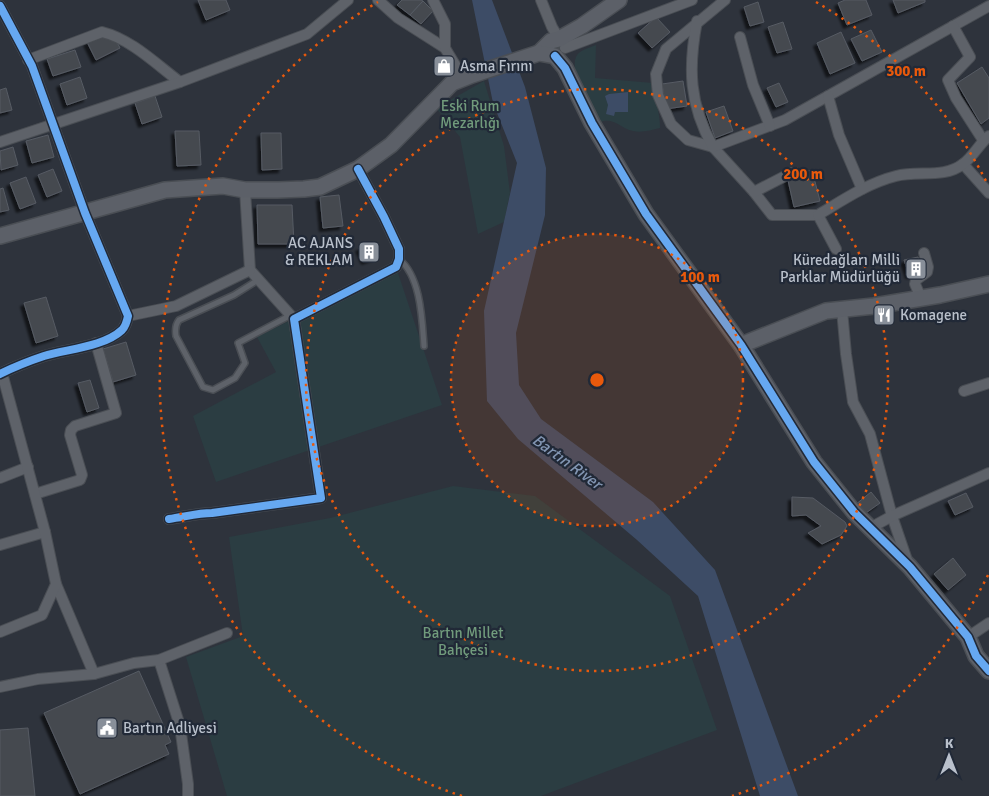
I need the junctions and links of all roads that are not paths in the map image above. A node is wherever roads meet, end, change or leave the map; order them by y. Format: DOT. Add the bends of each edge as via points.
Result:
graph roads {
  1 [pos="348,0"];
  2 [pos="378,0"];
  3 [pos="433,0"];
  4 [pos="541,0"];
  5 [pos="619,0"];
  6 [pos="692,0"];
  7 [pos="725,0"];
  8 [pos="989,6"];
  9 [pos="2,12"];
  10 [pos="697,21"];
  11 [pos="953,26"];
  12 [pos="740,37"];
  13 [pos="555,46"];
  14 [pos="445,48"];
  15 [pos="28,60"];
  16 [pos="468,77"];
  17 [pos="180,82"];
  18 [pos="828,96"];
  19 [pos="52,125"];
  20 [pos="770,126"];
  21 [pos="986,138"];
  22 [pos="0,142"];
  23 [pos="713,147"];
  24 [pos="963,164"];
  25 [pos="358,169"];
  26 [pos="791,173"];
  27 [pos="862,189"];
  28 [pos="245,190"];
  29 [pos="754,192"];
  30 [pos="989,193"];
  31 [pos="85,213"];
  32 [pos="818,215"];
  33 [pos="0,236"];
  34 [pos="836,249"];
  35 [pos="924,253"];
  36 [pos="399,259"];
  37 [pos="250,270"];
  38 [pos="258,280"];
  39 [pos="989,284"];
  40 [pos="921,298"];
  41 [pos="842,310"];
  42 [pos="128,316"];
  43 [pos="293,317"];
  44 [pos="96,343"];
  45 [pos="741,345"];
  46 [pos="424,346"];
  47 [pos="1,373"];
  48 [pos="989,383"];
  49 [pos="964,391"];
  50 [pos="28,467"];
  51 [pos="989,473"];
  52 [pos="0,478"];
  53 [pos="35,494"];
  54 [pos="892,516"];
  55 [pos="170,519"];
  56 [pos="872,527"];
  57 [pos="46,532"];
  58 [pos="0,545"];
  59 [pos="910,567"];
  60 [pos="56,584"];
  61 [pos="989,623"];
  62 [pos="0,632"];
  63 [pos="227,633"];
  64 [pos="968,637"];
  65 [pos="159,660"];
  66 [pos="989,671"];
  67 [pos="94,674"];
  68 [pos="0,687"];
  69 [pos="188,796"];
  1 -- 17 [label="street" via="307,34"];
  2 -- 14 [label="street" via="398,18"];
  3 -- 14 [label="street" via="445,24"];
  4 -- 13 [label="street"];
  5 -- 13 [label="street"];
  6 -- 13 [label="street"];
  7 -- 10 [label="street"];
  8 -- 11 [label="street"];
  9 -- 15 [label="street"];
  10 -- 23 [label="street" via="691,62 692,90"];
  10 -- 23 [label="street" via="666,49 656,74 658,96 671,124 688,140"];
  11 -- 18 [label="street"];
  11 -- 21 [label="street" via="970,57 948,80 956,98"];
  12 -- 20 [label="street" via="753,85"];
  13 -- 16 [label="street"];
  13 -- 45 [label="street" via="592,123 646,214"];
  14 -- 16 [label="street"];
  15 -- 17 [label="street" via="102,32 133,46"];
  15 -- 19 [label="street"];
  16 -- 25 [label="street" via="452,83 391,146"];
  17 -- 19 [label="street"];
  18 -- 20 [label="street"];
  18 -- 27 [label="street" via="842,144"];
  19 -- 22 [label="street"];
  19 -- 31 [label="street"];
  20 -- 23 [label="street"];
  21 -- 24 [label="street"];
  23 -- 29 [label="street"];
  24 -- 27 [label="street" via="945,173 895,176"];
  24 -- 30 [label="street"];
  25 -- 28 [label="street" via="320,186 304,189"];
  25 -- 36 [label="street" via="393,235"];
  26 -- 29 [label="street"];
  27 -- 32 [label="street"];
  28 -- 31 [label="street" via="223,186 165,190"];
  28 -- 37 [label="street"];
  29 -- 32 [label="street" via="772,215"];
  31 -- 33 [label="street"];
  31 -- 42 [label="street"];
  32 -- 34 [label="street"];
  35 -- 40 [label="street" via="927,272 915,284"];
  36 -- 43 [label="street" via="396,267"];
  36 -- 46 [label="lane" via="412,276"];
  37 -- 38 [label="street"];
  37 -- 42 [label="street" via="176,306"];
  38 -- 43 [label="street"];
  38 -- 43 [label="lane" via="177,323 176,336 203,387 213,390 235,378 245,363 238,343"];
  39 -- 40 [label="street"];
  40 -- 41 [label="street"];
  41 -- 45 [label="street" via="826,311"];
  41 -- 54 [label="street" via="853,402 870,434"];
  42 -- 44 [label="street" via="121,330"];
  43 -- 55 [label="street" via="320,498"];
  44 -- 47 [label="street" via="44,356"];
  44 -- 53 [label="street" via="116,413 71,430 82,475 80,480"];
  45 -- 56 [label="street" via="814,462 854,512"];
  47 -- 50 [label="street"];
  48 -- 49 [label="street"];
  50 -- 52 [label="street"];
  50 -- 53 [label="street"];
  51 -- 54 [label="street"];
  53 -- 57 [label="street"];
  54 -- 56 [label="street"];
  54 -- 59 [label="street"];
  56 -- 59 [label="street"];
  57 -- 58 [label="street"];
  57 -- 60 [label="street"];
  59 -- 64 [label="street"];
  60 -- 62 [label="street" via="42,615"];
  60 -- 67 [label="street"];
  61 -- 64 [label="street"];
  63 -- 65 [label="street"];
  64 -- 66 [label="street" via="976,656"];
  65 -- 67 [label="street"];
  65 -- 69 [label="street" via="180,726"];
  67 -- 68 [label="street" via="38,679"];
}
